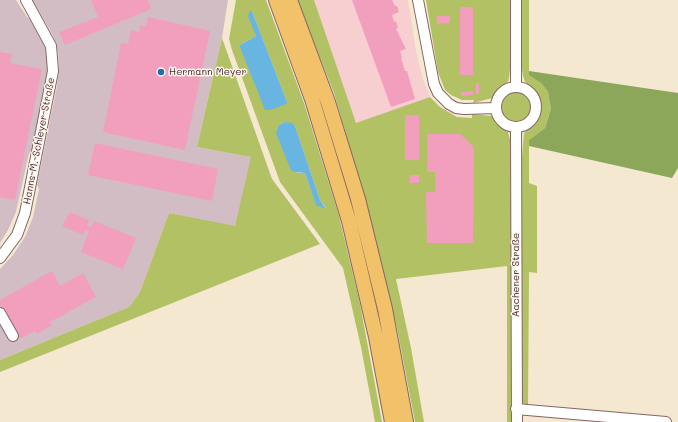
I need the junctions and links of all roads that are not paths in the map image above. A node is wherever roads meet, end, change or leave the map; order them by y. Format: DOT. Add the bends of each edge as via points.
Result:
graph roads {
  1 [pos="26,0"];
  2 [pos="276,0"];
  3 [pos="290,0"];
  4 [pos="418,0"];
  5 [pos="516,0"];
  6 [pos="516,86"];
  7 [pos="496,108"];
  8 [pos="516,128"];
  9 [pos="0,258"];
  10 [pos="0,313"];
  11 [pos="13,336"];
  12 [pos="516,408"];
  13 [pos="392,422"];
  14 [pos="406,422"];
  15 [pos="516,422"];
  16 [pos="666,422"];
  1 -- 9 [label="street, Hanns-M.-Schleyer-Straße" via="51,46 53,71 25,213 17,235"];
  2 -- 13 [label="highway" via="312,99 349,221 376,337"];
  3 -- 14 [label="highway" via="330,109 358,199 386,315"];
  4 -- 7 [label="street" via="434,84 438,93 456,108"];
  5 -- 6 [label="street"];
  6 -- 7 [label="street" via="504,91 497,101"];
  6 -- 8 [label="street" via="530,91 537,104 534,118 530,123"];
  7 -- 8 [label="street" via="504,124"];
  8 -- 12 [label="street, Aachener Straße"];
  10 -- 11 [label="street"];
  12 -- 15 [label="street, Aachener Straße"];
  12 -- 16 [label="street"];
}
